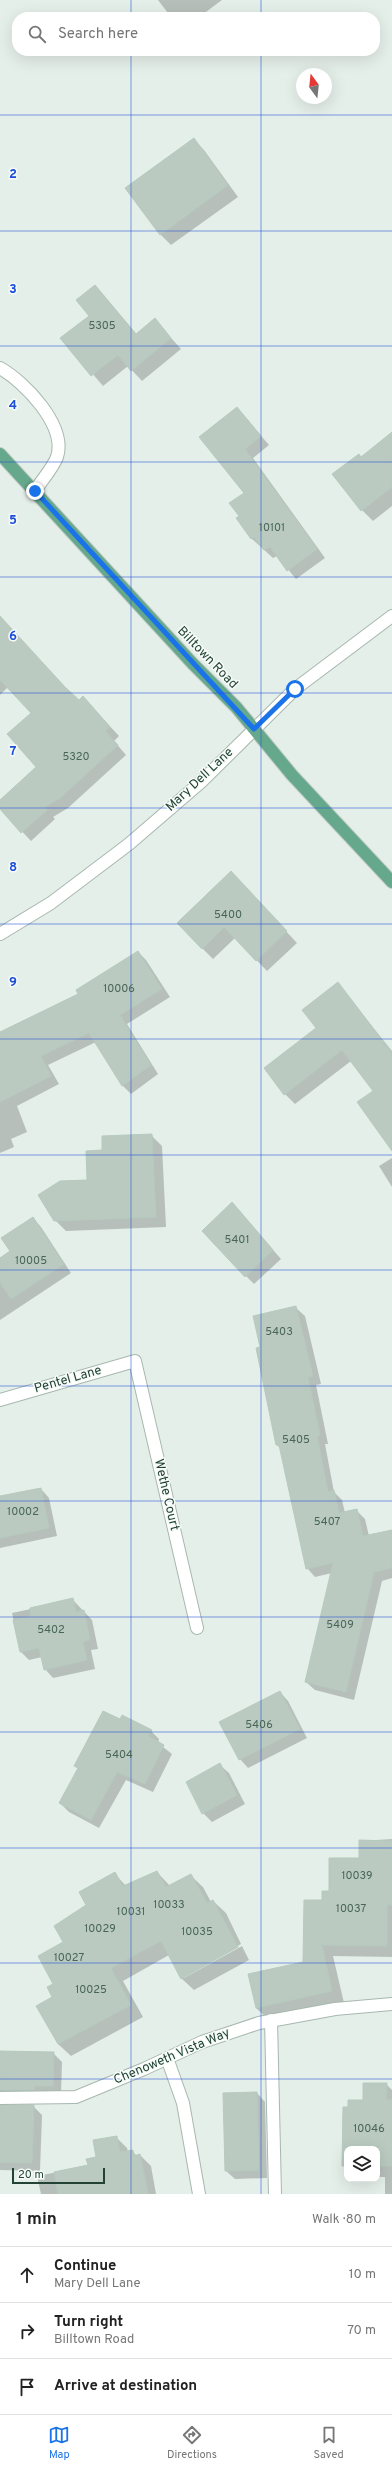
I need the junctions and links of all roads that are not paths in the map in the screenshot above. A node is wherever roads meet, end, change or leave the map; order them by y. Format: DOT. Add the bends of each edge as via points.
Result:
graph roads {
  1 [pos="0,368"];
  2 [pos="0,454"];
  3 [pos="35,491"];
  4 [pos="392,616"];
  5 [pos="254,729"];
  6 [pos="392,882"];
  7 [pos="0,934"];
  8 [pos="135,1361"];
  9 [pos="0,1400"];
  10 [pos="197,1628"];
  11 [pos="392,2004"];
  12 [pos="272,2020"];
  13 [pos="167,2058"];
  14 [pos="0,2098"];
  15 [pos="199,2194"];
  16 [pos="275,2194"];
  1 -- 3 [label="street" via="37,400 58,432 57,457"];
  2 -- 3 [label="main road, Billtown Road"];
  3 -- 5 [label="main road, Billtown Road"];
  4 -- 5 [label="street, Mary Dell Lane" via="295,689"];
  5 -- 6 [label="main road, Billtown Road" via="292,775"];
  5 -- 7 [label="street, Mary Dell Lane" via="201,782 129,844 51,903"];
  8 -- 9 [label="street, Pentel Lane"];
  8 -- 10 [label="street, Wethe Court"];
  11 -- 12 [label="street, Chenoweth Vista Way" via="335,2009"];
  12 -- 13 [label="street, Chenoweth Vista Way" via="202,2042"];
  12 -- 16 [label="street"];
  13 -- 14 [label="street, Chenoweth Vista Way" via="76,2097"];
  13 -- 15 [label="street" via="183,2103"];
}
